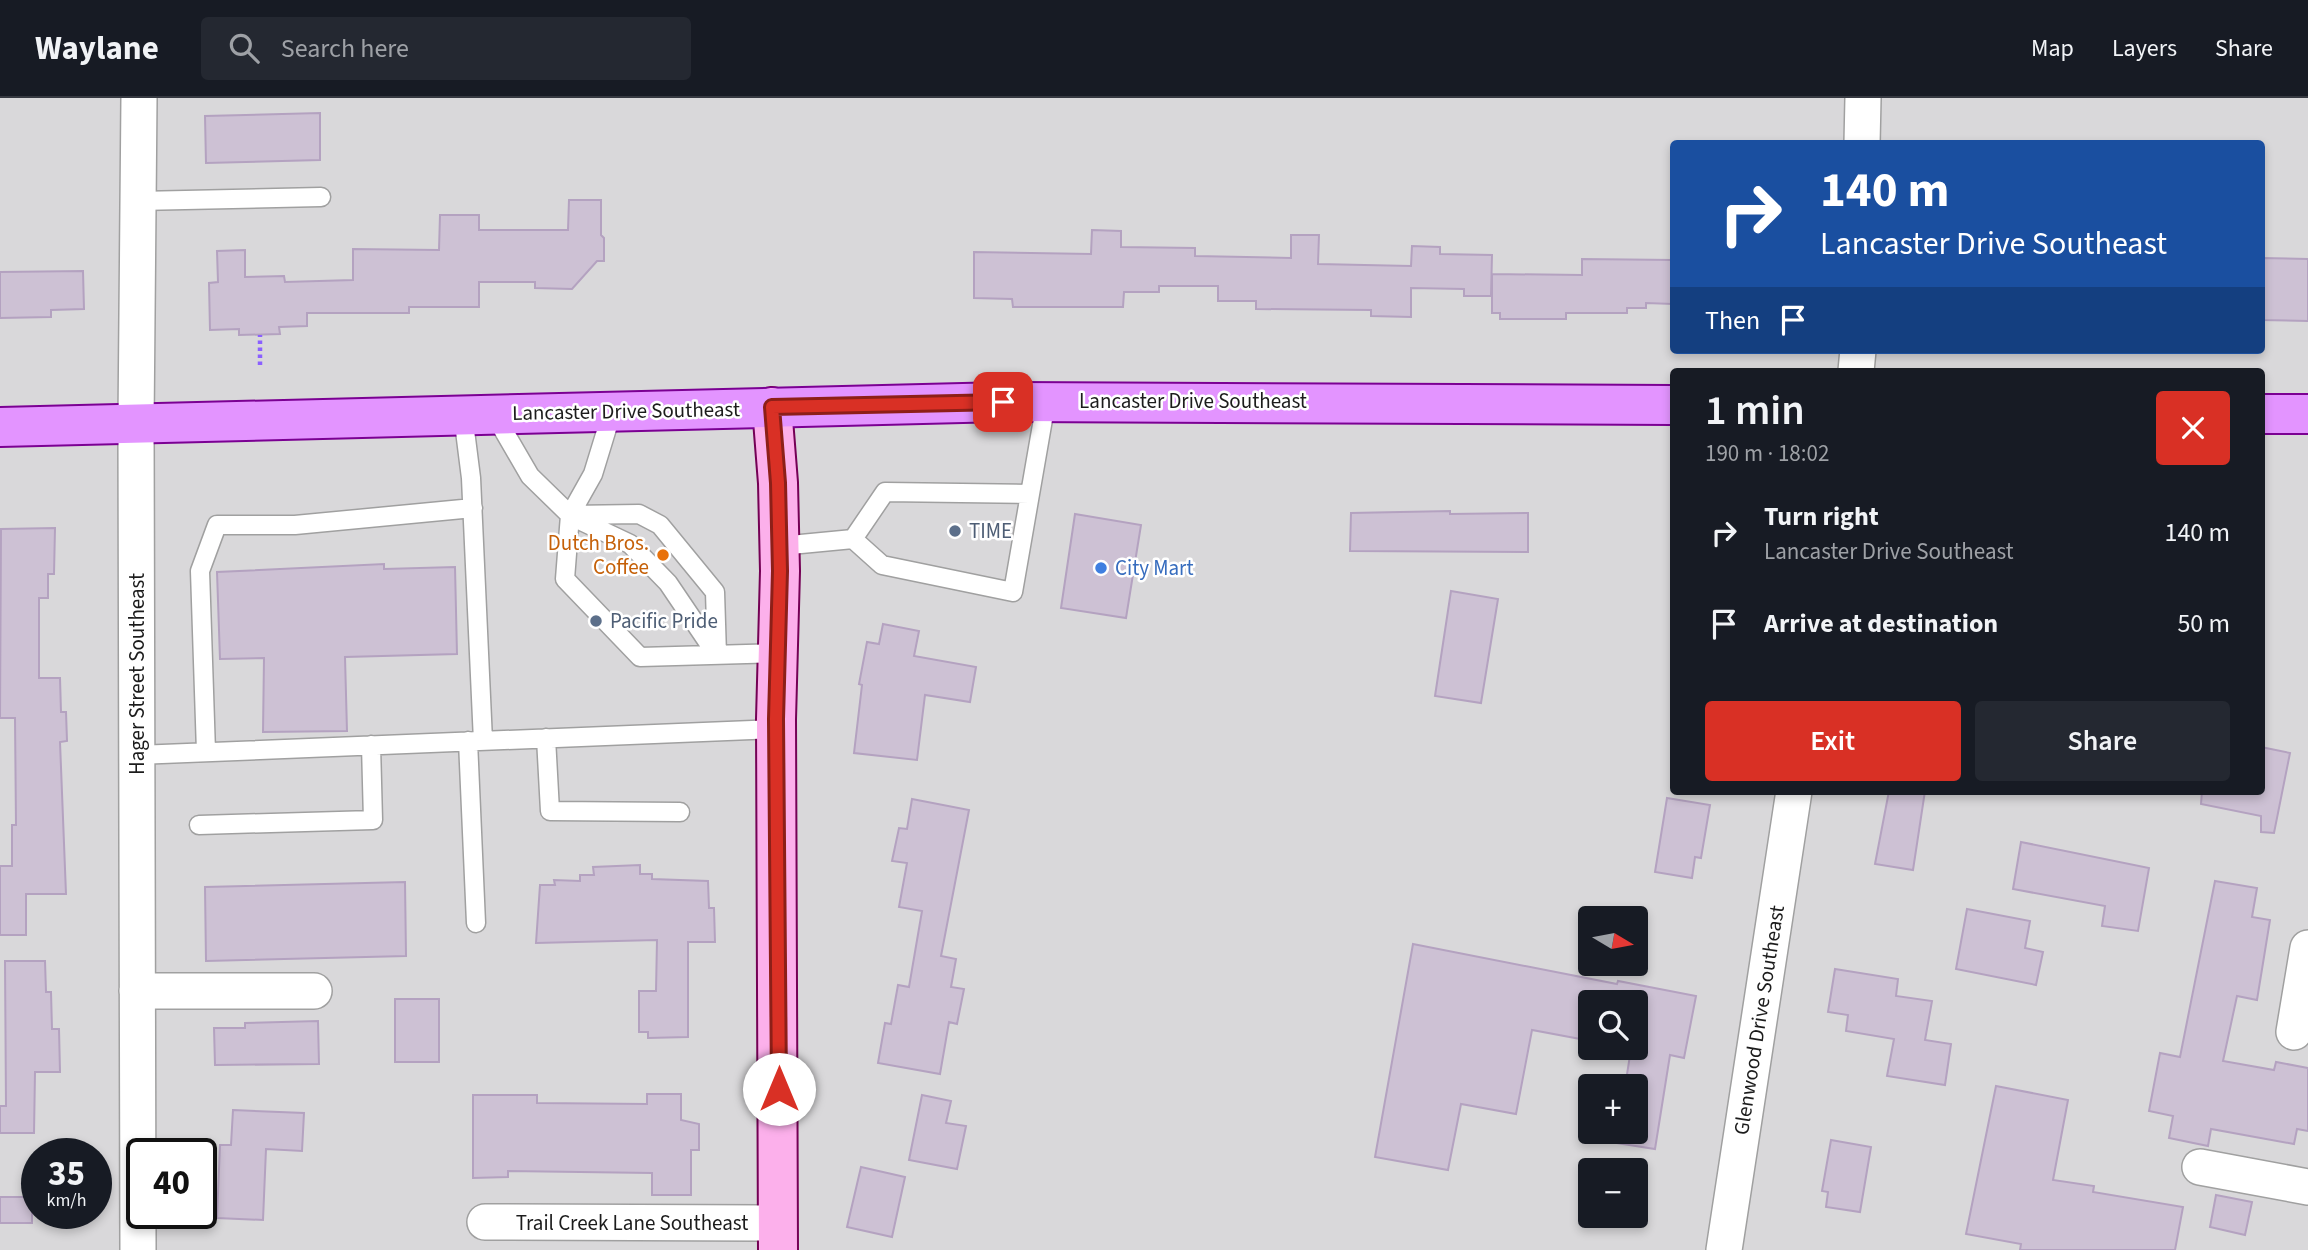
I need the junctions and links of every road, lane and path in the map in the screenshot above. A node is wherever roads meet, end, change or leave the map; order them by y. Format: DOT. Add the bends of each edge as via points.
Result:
graph roads {
  1 [pos="139,98"];
  2 [pos="1863,98"];
  3 [pos="1862,140"];
  4 [pos="321,197"];
  5 [pos="138,201"];
  6 [pos="260,335"];
  7 [pos="260,365"];
  8 [pos="1046,402"];
  9 [pos="1670,405"];
  10 [pos="772,407"];
  11 [pos="612,412"];
  12 [pos="2265,414"];
  13 [pos="2308,414"];
  14 [pos="479,415"];
  15 [pos="136,423"];
  16 [pos="0,427"];
  17 [pos="1029,494"];
  18 [pos="473,508"];
  19 [pos="570,516"];
  20 [pos="853,539"];
  21 [pos="780,546"];
  22 [pos="778,653"];
  23 [pos="717,655"];
  24 [pos="776,729"];
  25 [pos="546,738"];
  26 [pos="475,741"];
  27 [pos="371,746"];
  28 [pos="206,752"];
  29 [pos="137,755"];
  30 [pos="1793,795"];
  31 [pos="680,812"];
  32 [pos="199,825"];
  33 [pos="476,923"];
  34 [pos="2308,948"];
  35 [pos="137,991"];
  36 [pos="314,991"];
  37 [pos="2294,1032"];
  38 [pos="2200,1167"];
  39 [pos="2308,1187"];
  40 [pos="485,1222"];
  41 [pos="778,1237"];
  42 [pos="138,1250"];
  43 [pos="1724,1250"];
  1 -- 5 [label="street, Hager Street Southeast"];
  2 -- 3 [label="street"];
  4 -- 5 [label="lane"];
  5 -- 15 [label="street, Hager Street Southeast"];
  6 -- 7 [label="path"];
  8 -- 9 [label="main road, Lancaster Drive Southeast"];
  8 -- 10 [label="main road, Lancaster Drive Southeast"];
  8 -- 17 [label="lane"];
  10 -- 11 [label="main road, Lancaster Drive Southeast"];
  10 -- 21 [label="street"];
  11 -- 14 [label="main road, Lancaster Drive Southeast"];
  11 -- 19 [label="lane" via="593,474"];
  12 -- 13 [label="main road"];
  14 -- 15 [label="main road, Lancaster Drive Southeast"];
  14 -- 18 [label="lane"];
  14 -- 19 [label="lane"];
  15 -- 16 [label="main road, Lancaster Drive Southeast"];
  15 -- 29 [label="street, Hager Street Southeast"];
  17 -- 20 [label="lane" via="885,492"];
  17 -- 20 [label="lane" via="1013,592 883,565"];
  18 -- 26 [label="lane"];
  18 -- 28 [label="lane" via="295,525 217,525 200,571"];
  19 -- 23 [label="lane" via="629,544 668,583"];
  19 -- 23 [label="lane" via="639,514 660,525 715,592"];
  19 -- 23 [label="lane" via="565,579 640,657"];
  20 -- 21 [label="lane"];
  21 -- 22 [label="street"];
  22 -- 23 [label="lane"];
  22 -- 24 [label="street"];
  24 -- 25 [label="lane"];
  24 -- 41 [label="street"];
  25 -- 26 [label="lane"];
  25 -- 31 [label="lane" via="550,811"];
  26 -- 27 [label="lane"];
  26 -- 33 [label="lane"];
  27 -- 28 [label="lane"];
  27 -- 32 [label="lane" via="373,820"];
  28 -- 29 [label="lane"];
  29 -- 35 [label="street, Hager Street Southeast"];
  30 -- 43 [label="street, Glenwood Drive Southeast"];
  34 -- 37 [label="street"];
  35 -- 36 [label="street"];
  35 -- 42 [label="street, Hager Street Southeast"];
  38 -- 39 [label="street"];
  40 -- 41 [label="street, Trail Creek Lane Southeast"];
}
